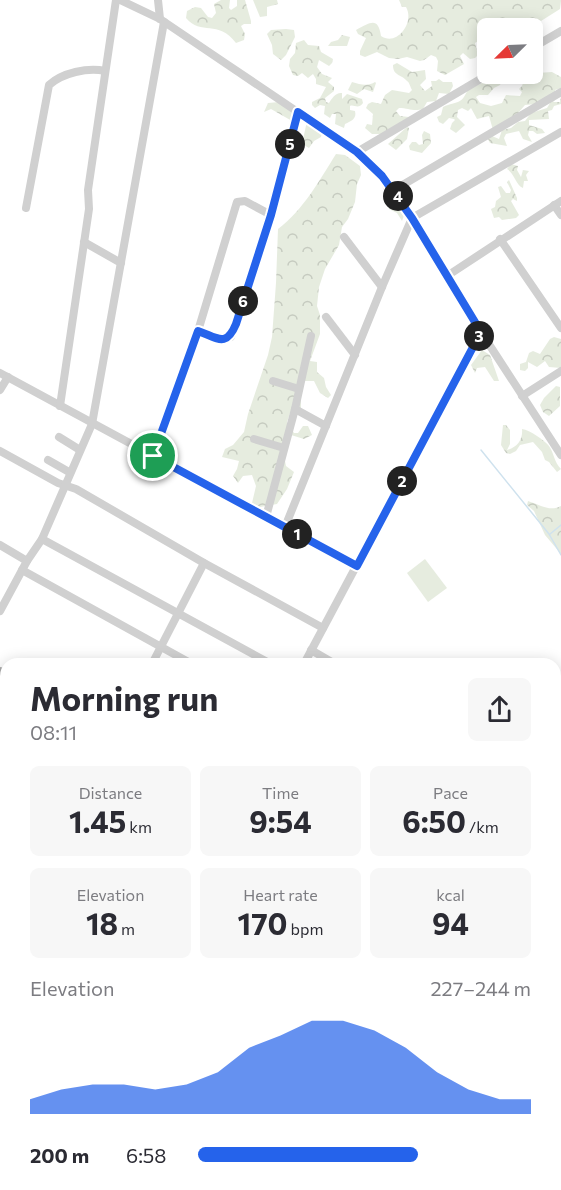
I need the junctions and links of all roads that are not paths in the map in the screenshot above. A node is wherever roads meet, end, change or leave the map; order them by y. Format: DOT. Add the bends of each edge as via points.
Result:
graph roads {
  1 [pos="118,0"];
  2 [pos="158,0"];
  3 [pos="162,21"];
  4 [pos="561,31"];
  5 [pos="543,42"];
  6 [pos="105,71"];
  7 [pos="477,81"];
  8 [pos="561,92"];
  9 [pos="298,112"];
  10 [pos="561,132"];
  11 [pos="357,152"];
  12 [pos="394,190"];
  13 [pos="558,203"];
  14 [pos="26,208"];
  15 [pos="271,215"];
  16 [pos="561,215"];
  17 [pos="412,218"];
  18 [pos="344,237"];
  19 [pos="500,239"];
  20 [pos="84,242"];
  21 [pos="121,263"];
  22 [pos="447,276"];
  23 [pos="382,287"];
  24 [pos="326,316"];
  25 [pos="561,328"];
  26 [pos="198,331"];
  27 [pos="481,332"];
  28 [pos="311,336"];
  29 [pos="355,355"];
  30 [pos="561,371"];
  31 [pos="4,375"];
  32 [pos="273,381"];
  33 [pos="299,389"];
  34 [pos="0,390"];
  35 [pos="522,396"];
  36 [pos="60,406"];
  37 [pos="295,409"];
  38 [pos="92,424"];
  39 [pos="326,426"];
  40 [pos="59,437"];
  41 [pos="254,439"];
  42 [pos="284,448"];
  43 [pos="80,450"];
  44 [pos="0,451"];
  45 [pos="561,455"];
  46 [pos="153,456"];
  47 [pos="48,460"];
  48 [pos="69,472"];
  49 [pos="66,485"];
  50 [pos="266,517"];
  51 [pos="285,527"];
  52 [pos="42,539"];
  53 [pos="0,545"];
  54 [pos="27,561"];
  55 [pos="204,563"];
  56 [pos="357,566"];
  57 [pos="22,570"];
  58 [pos="0,611"];
  59 [pos="178,614"];
  60 [pos="323,628"];
  61 [pos="161,647"];
  62 [pos="311,650"];
  63 [pos="155,658"];
  64 [pos="181,658"];
  65 [pos="260,658"];
  66 [pos="307,658"];
  67 [pos="325,658"];
  1 -- 3 [label="street"];
  1 -- 6 [label="street"];
  2 -- 3 [label="street"];
  3 -- 9 [label="street"];
  3 -- 21 [label="street"];
  4 -- 5 [label="street"];
  6 -- 14 [label="street" via="91,69 49,85"];
  6 -- 20 [label="street"];
  7 -- 11 [label="street"];
  8 -- 12 [label="street"];
  9 -- 11 [label="street"];
  9 -- 15 [label="street"];
  10 -- 17 [label="street"];
  11 -- 12 [label="street"];
  12 -- 17 [label="street"];
  13 -- 16 [label="street"];
  13 -- 19 [label="street"];
  15 -- 26 [label="street" via="231,337 221,339"];
  15 -- 26 [label="street" via="245,201 237,202"];
  17 -- 22 [label="street"];
  17 -- 23 [label="street"];
  18 -- 23 [label="street"];
  19 -- 22 [label="street"];
  19 -- 25 [label="street"];
  20 -- 21 [label="street"];
  20 -- 36 [label="street"];
  21 -- 38 [label="street"];
  22 -- 27 [label="street"];
  23 -- 29 [label="street"];
  24 -- 29 [label="street"];
  26 -- 46 [label="street"];
  27 -- 35 [label="street"];
  27 -- 56 [label="street"];
  28 -- 33 [label="street"];
  29 -- 39 [label="street"];
  30 -- 35 [label="street"];
  31 -- 34 [label="street"];
  31 -- 36 [label="street"];
  32 -- 33 [label="street"];
  33 -- 37 [label="street"];
  35 -- 45 [label="street"];
  36 -- 38 [label="street"];
  37 -- 39 [label="street"];
  37 -- 42 [label="street"];
  38 -- 43 [label="street"];
  38 -- 46 [label="street"];
  39 -- 51 [label="street"];
  40 -- 43 [label="street"];
  41 -- 42 [label="street"];
  42 -- 50 [label="street"];
  43 -- 48 [label="street"];
  44 -- 49 [label="street"];
  46 -- 50 [label="street"];
  47 -- 48 [label="street"];
  48 -- 49 [label="street"];
  49 -- 52 [label="street"];
  49 -- 55 [label="street"];
  50 -- 51 [label="street"];
  51 -- 56 [label="street"];
  52 -- 54 [label="street"];
  52 -- 59 [label="street"];
  53 -- 54 [label="street"];
  54 -- 57 [label="street"];
  55 -- 59 [label="street"];
  55 -- 60 [label="street"];
  56 -- 60 [label="street"];
  57 -- 58 [label="street"];
  57 -- 61 [label="street"];
  59 -- 61 [label="street"];
  59 -- 65 [label="street"];
  60 -- 62 [label="street"];
  61 -- 63 [label="street"];
  61 -- 64 [label="street"];
  62 -- 66 [label="street"];
  62 -- 67 [label="street"];
}
